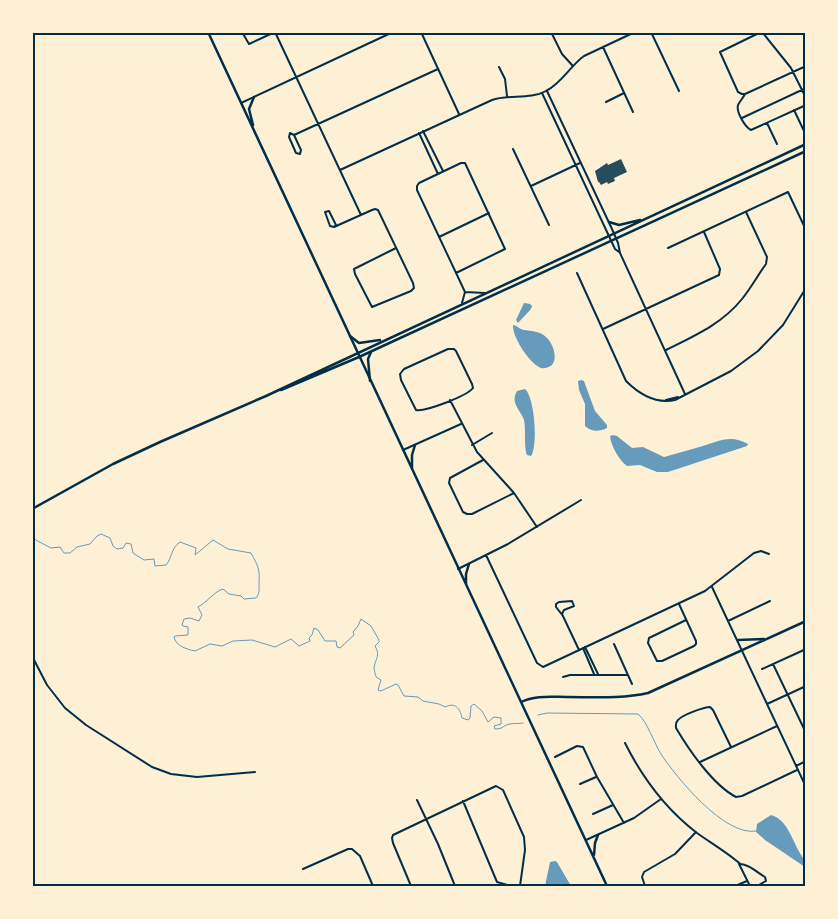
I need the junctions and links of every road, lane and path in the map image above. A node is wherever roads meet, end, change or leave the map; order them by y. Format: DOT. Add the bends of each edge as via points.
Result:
graph roads {
  1 [pos="208,32"];
  2 [pos="242,32"];
  3 [pos="275,32"];
  4 [pos="393,32"];
  5 [pos="421,32"];
  6 [pos="551,32"];
  7 [pos="635,32"];
  8 [pos="652,32"];
  9 [pos="761,32"];
  10 [pos="603,47"];
  11 [pos="572,65"];
  12 [pos="806,66"];
  13 [pos="499,67"];
  14 [pos="438,69"];
  15 [pos="793,72"];
  16 [pos="296,77"];
  17 [pos="806,88"];
  18 [pos="802,90"];
  19 [pos="547,91"];
  20 [pos="679,91"];
  21 [pos="542,93"];
  22 [pos="624,93"];
  23 [pos="745,94"];
  24 [pos="507,96"];
  25 [pos="254,97"];
  26 [pos="806,98"];
  27 [pos="606,102"];
  28 [pos="241,103"];
  29 [pos="806,105"];
  30 [pos="794,110"];
  31 [pos="633,112"];
  32 [pos="459,114"];
  33 [pos="742,118"];
  34 [pos="767,123"];
  35 [pos="318,124"];
  36 [pos="423,131"];
  37 [pos="804,131"];
  38 [pos="419,133"];
  39 [pos="255,134"];
  40 [pos="294,135"];
  41 [pos="777,144"];
  42 [pos="806,144"];
  43 [pos="513,148"];
  44 [pos="806,151"];
  45 [pos="581,162"];
  46 [pos="576,165"];
  47 [pos="340,170"];
  48 [pos="443,171"];
  49 [pos="438,174"];
  50 [pos="531,186"];
  51 [pos="746,212"];
  52 [pos="489,213"];
  53 [pos="361,215"];
  54 [pos="646,219"];
  55 [pos="609,222"];
  56 [pos="549,225"];
  57 [pos="334,227"];
  58 [pos="806,230"];
  59 [pos="704,232"];
  60 [pos="614,234"];
  61 [pos="609,236"];
  62 [pos="439,237"];
  63 [pos="616,239"];
  64 [pos="611,241"];
  65 [pos="396,248"];
  66 [pos="668,248"];
  67 [pos="620,253"];
  68 [pos="456,273"];
  69 [pos="576,273"];
  70 [pos="806,288"];
  71 [pos="465,292"];
  72 [pos="485,293"];
  73 [pos="462,304"];
  74 [pos="647,309"];
  75 [pos="603,329"];
  76 [pos="350,336"];
  77 [pos="389,338"];
  78 [pos="666,350"];
  79 [pos="372,351"];
  80 [pos="357,352"];
  81 [pos="359,357"];
  82 [pos="370,381"];
  83 [pos="685,394"];
  84 [pos="266,396"];
  85 [pos="450,400"];
  86 [pos="461,424"];
  87 [pos="492,433"];
  88 [pos="415,445"];
  89 [pos="472,445"];
  90 [pos="403,450"];
  91 [pos="484,460"];
  92 [pos="412,471"];
  93 [pos="514,493"];
  94 [pos="581,500"];
  95 [pos="32,509"];
  96 [pos="536,527"];
  97 [pos="770,554"];
  98 [pos="486,556"];
  99 [pos="469,564"];
  100 [pos="458,569"];
  101 [pos="466,586"];
  102 [pos="712,587"];
  103 [pos="770,601"];
  104 [pos="678,604"];
  105 [pos="563,616"];
  106 [pos="686,620"];
  107 [pos="728,621"];
  108 [pos="806,621"];
  109 [pos="768,638"];
  110 [pos="738,640"];
  111 [pos="614,644"];
  112 [pos="584,648"];
  113 [pos="806,649"];
  114 [pos="579,650"];
  115 [pos="743,650"];
  116 [pos="32,656"];
  117 [pos="774,664"];
  118 [pos="762,669"];
  119 [pos="596,674"];
  120 [pos="628,675"];
  121 [pos="563,677"];
  122 [pos="632,684"];
  123 [pos="806,686"];
  124 [pos="788,695"];
  125 [pos="521,702"];
  126 [pos="767,704"];
  127 [pos="777,726"];
  128 [pos="804,726"];
  129 [pos="806,733"];
  130 [pos="626,743"];
  131 [pos="731,747"];
  132 [pos="555,757"];
  133 [pos="806,761"];
  134 [pos="699,762"];
  135 [pos="796,766"];
  136 [pos="797,770"];
  137 [pos="255,772"];
  138 [pos="597,777"];
  139 [pos="580,784"];
  140 [pos="806,787"];
  141 [pos="661,799"];
  142 [pos="418,800"];
  143 [pos="464,801"];
  144 [pos="613,805"];
  145 [pos="594,814"];
  146 [pos="426,818"];
  147 [pos="624,823"];
  148 [pos="696,832"];
  149 [pos="598,835"];
  150 [pos="586,840"];
  151 [pos="594,857"];
  152 [pos="739,864"];
  153 [pos="303,869"];
  154 [pos="747,881"];
  155 [pos="373,886"];
  156 [pos="411,886"];
  157 [pos="455,886"];
  158 [pos="511,886"];
  159 [pos="520,886"];
  160 [pos="608,886"];
  161 [pos="645,886"];
  162 [pos="735,886"];
  163 [pos="750,886"];
  164 [pos="757,886"];
  1 -- 28 [label="main road"];
  2 -- 3 [label="street" via="249,44"];
  3 -- 16 [label="street"];
  4 -- 16 [label="street"];
  5 -- 14 [label="street"];
  6 -- 11 [label="street" via="562,54"];
  7 -- 10 [label="street"];
  8 -- 20 [label="street"];
  9 -- 15 [label="street"];
  9 -- 23 [label="street" via="720,52 738,92"];
  10 -- 11 [label="street"];
  10 -- 22 [label="street"];
  11 -- 19 [label="street"];
  12 -- 15 [label="street"];
  13 -- 24 [label="street"];
  14 -- 32 [label="street"];
  14 -- 35 [label="street"];
  15 -- 18 [label="street"];
  15 -- 23 [label="street"];
  16 -- 25 [label="street"];
  16 -- 35 [label="street"];
  17 -- 18 [label="street"];
  18 -- 26 [label="street"];
  18 -- 33 [label="street"];
  19 -- 21 [label="street"];
  19 -- 45 [label="street"];
  21 -- 24 [label="street"];
  21 -- 46 [label="street"];
  22 -- 27 [label="street"];
  22 -- 31 [label="street"];
  23 -- 33 [label="street" via="738,105"];
  24 -- 32 [label="street"];
  25 -- 28 [label="street"];
  25 -- 39 [label="main road" via="249,110"];
  28 -- 39 [label="main road"];
  29 -- 30 [label="street"];
  30 -- 34 [label="street"];
  30 -- 37 [label="street"];
  32 -- 36 [label="street"];
  33 -- 34 [label="street" via="751,130"];
  34 -- 41 [label="street"];
  35 -- 40 [label="street"];
  35 -- 47 [label="street"];
  36 -- 38 [label="street"];
  36 -- 48 [label="street"];
  38 -- 47 [label="street"];
  38 -- 49 [label="street"];
  39 -- 76 [label="main road"];
  40 -- 40 [label="street" via="290,133 289,137 296,153 300,154"];
  42 -- 54 [label="main road"];
  43 -- 50 [label="street"];
  44 -- 63 [label="main road"];
  45 -- 46 [label="street"];
  45 -- 55 [label="street"];
  46 -- 50 [label="street"];
  46 -- 61 [label="street"];
  47 -- 53 [label="street"];
  48 -- 49 [label="street"];
  48 -- 52 [label="street" via="465,163"];
  49 -- 62 [label="street" via="417,186"];
  50 -- 56 [label="street"];
  51 -- 58 [label="street" via="788,192"];
  51 -- 59 [label="street"];
  51 -- 78 [label="street" via="767,257 766,264 742,299 723,318"];
  52 -- 62 [label="street"];
  52 -- 68 [label="street" via="505,249"];
  53 -- 57 [label="street"];
  53 -- 65 [label="street" via="375,208 378,210"];
  54 -- 55 [label="main road" via="619,225"];
  54 -- 60 [label="main road"];
  55 -- 60 [label="street"];
  57 -- 57 [label="street" via="336,223 326,211 324,215"];
  59 -- 66 [label="street"];
  59 -- 74 [label="street" via="720,269 719,275"];
  60 -- 61 [label="main road"];
  60 -- 63 [label="street"];
  61 -- 64 [label="street"];
  61 -- 72 [label="main road"];
  62 -- 68 [label="street"];
  63 -- 64 [label="main road"];
  63 -- 67 [label="street"];
  64 -- 67 [label="street"];
  64 -- 79 [label="main road"];
  65 -- 65 [label="street" via="414,288 372,307 354,269"];
  67 -- 74 [label="street"];
  68 -- 71 [label="street"];
  69 -- 75 [label="street"];
  70 -- 83 [label="street" via="783,326 758,351 731,371"];
  71 -- 72 [label="street"];
  71 -- 73 [label="street"];
  72 -- 73 [label="main road"];
  73 -- 77 [label="main road"];
  74 -- 75 [label="street"];
  74 -- 78 [label="street"];
  75 -- 83 [label="street" via="626,381 633,388 645,396 666,400"];
  76 -- 77 [label="main road" via="362,344"];
  76 -- 80 [label="main road"];
  77 -- 80 [label="main road"];
  78 -- 83 [label="street"];
  79 -- 81 [label="main road"];
  79 -- 82 [label="main road" via="368,358"];
  80 -- 81 [label="main road"];
  80 -- 84 [label="main road"];
  81 -- 82 [label="main road"];
  81 -- 84 [label="main road"];
  82 -- 90 [label="main road"];
  84 -- 95 [label="main road" via="113,464"];
  85 -- 85 [label="street" via="416,410 400,374 404,369 454,349 473,388"];
  85 -- 86 [label="street"];
  86 -- 88 [label="street"];
  86 -- 89 [label="street"];
  87 -- 89 [label="street"];
  88 -- 90 [label="street"];
  88 -- 92 [label="main road"];
  89 -- 91 [label="street"];
  90 -- 92 [label="main road"];
  91 -- 93 [label="street"];
  91 -- 93 [label="street" via="450,478 449,483 463,512 472,514"];
  92 -- 100 [label="main road"];
  93 -- 96 [label="street"];
  94 -- 96 [label="street"];
  96 -- 98 [label="street"];
  97 -- 102 [label="street" via="761,551 752,555"];
  98 -- 99 [label="street"];
  98 -- 114 [label="street" via="538,665 544,666"];
  99 -- 100 [label="street"];
  99 -- 101 [label="main road"];
  100 -- 101 [label="main road"];
  101 -- 125 [label="main road"];
  102 -- 104 [label="street"];
  102 -- 107 [label="street"];
  103 -- 107 [label="street"];
  104 -- 106 [label="street"];
  104 -- 112 [label="street"];
  105 -- 105 [label="street" via="556,604 572,601 574,606 564,610"];
  105 -- 114 [label="street"];
  106 -- 106 [label="street" via="696,645 657,661 648,643 649,638"];
  107 -- 110 [label="street"];
  108 -- 109 [label="main road"];
  109 -- 110 [label="main road"];
  109 -- 115 [label="main road"];
  110 -- 115 [label="street"];
  111 -- 120 [label="street"];
  112 -- 114 [label="street"];
  112 -- 119 [label="street"];
  113 -- 117 [label="street"];
  115 -- 125 [label="main road" via="641,695 537,697"];
  115 -- 126 [label="street"];
  116 -- 137 [label="street" via="47,685 65,708 90,728 152,767 171,774 197,777"];
  117 -- 118 [label="street"];
  117 -- 124 [label="street"];
  119 -- 120 [label="street"];
  119 -- 121 [label="street"];
  120 -- 122 [label="street"];
  123 -- 124 [label="street"];
  124 -- 126 [label="street"];
  124 -- 128 [label="street"];
  125 -- 150 [label="main road"];
  126 -- 127 [label="street"];
  127 -- 131 [label="street"];
  127 -- 135 [label="street"];
  128 -- 129 [label="street"];
  130 -- 141 [label="street" via="638,767"];
  131 -- 134 [label="street"];
  131 -- 134 [label="street" via="710,707 679,718 676,728"];
  132 -- 138 [label="street" via="582,746"];
  133 -- 135 [label="street"];
  134 -- 136 [label="street" via="736,797"];
  135 -- 136 [label="street"];
  136 -- 140 [label="street"];
  138 -- 139 [label="street"];
  138 -- 144 [label="street"];
  141 -- 147 [label="street"];
  141 -- 148 [label="street"];
  142 -- 146 [label="street"];
  143 -- 146 [label="street"];
  143 -- 158 [label="street" via="497,882"];
  143 -- 159 [label="street" via="496,786 503,790 524,837"];
  144 -- 145 [label="street"];
  144 -- 147 [label="street"];
  146 -- 156 [label="street" via="395,833 392,838"];
  146 -- 157 [label="street"];
  147 -- 149 [label="street"];
  148 -- 152 [label="street"];
  148 -- 161 [label="street" via="675,854 644,872"];
  149 -- 150 [label="street"];
  149 -- 151 [label="main road"];
  150 -- 151 [label="main road"];
  151 -- 160 [label="main road"];
  152 -- 154 [label="street"];
  152 -- 164 [label="street" via="765,877 766,881"];
  153 -- 155 [label="street" via="352,849 360,856"];
  154 -- 162 [label="street"];
  154 -- 163 [label="street"];
}
